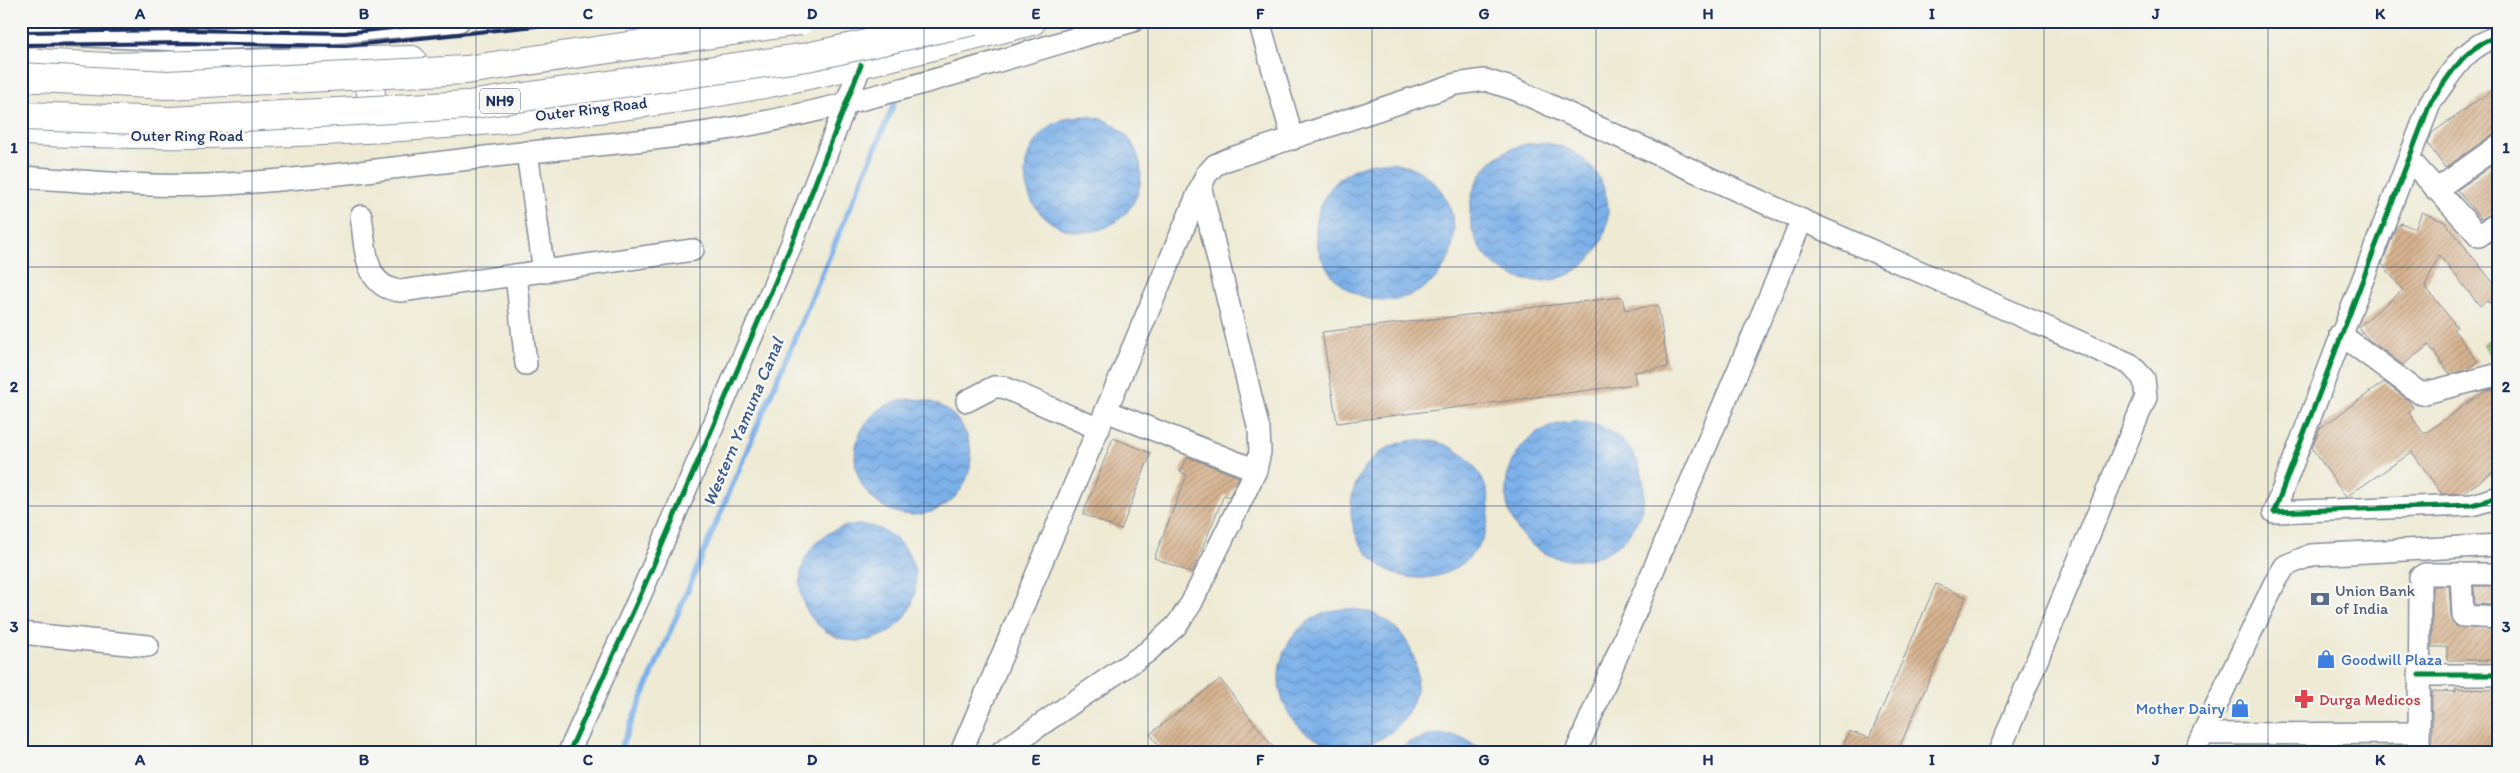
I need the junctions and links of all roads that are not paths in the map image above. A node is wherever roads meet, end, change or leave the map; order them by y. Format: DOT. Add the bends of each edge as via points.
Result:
graph roads {
  1 [pos="459,21"];
  2 [pos="711,21"];
  3 [pos="800,21"];
  4 [pos="974,21"];
  5 [pos="1032,21"];
  6 [pos="1132,21"];
  7 [pos="1259,21"];
  8 [pos="21,33"];
  9 [pos="2499,36"];
  10 [pos="369,61"];
  11 [pos="21,62"];
  12 [pos="861,65"];
  13 [pos="21,77"];
  14 [pos="848,102"];
  15 [pos="21,116"];
  16 [pos="373,128"];
  17 [pos="21,132"];
  18 [pos="1293,139"];
  19 [pos="2499,144"];
  20 [pos="527,152"];
  21 [pos="2410,160"];
  22 [pos="21,177"];
  23 [pos="1201,190"];
  24 [pos="2436,190"];
  25 [pos="361,216"];
  26 [pos="1802,220"];
  27 [pos="2499,222"];
  28 [pos="693,250"];
  29 [pos="544,272"];
  30 [pos="516,275"];
  31 [pos="2340,334"];
  32 [pos="526,364"];
  33 [pos="2499,377"];
  34 [pos="967,401"];
  35 [pos="1103,420"];
  36 [pos="1256,470"];
  37 [pos="2499,497"];
  38 [pos="2499,545"];
  39 [pos="2461,574"];
  40 [pos="2499,574"];
  41 [pos="2499,618"];
  42 [pos="21,633"];
  43 [pos="148,646"];
  44 [pos="2419,675"];
  45 [pos="2499,676"];
  46 [pos="2419,742"];
  47 [pos="2199,743"];
  48 [pos="569,752"];
  49 [pos="961,752"];
  50 [pos="1001,752"];
  51 [pos="1576,752"];
  52 [pos="1999,752"];
  1 -- 8 [label="street" via="308,35 179,40"];
  2 -- 10 [label="main road" via="570,46 438,59"];
  3 -- 13 [label="main road, NH9, bridge" via="466,70 167,85"];
  4 -- 15 [label="main road, Outer Ring Road / NH9, bridge" via="808,57 468,105 171,121"];
  5 -- 12 [label="main road, Outer Ring Road"];
  6 -- 14 [label="street"];
  7 -- 18 [label="street"];
  9 -- 21 [label="street" via="2479,43 2462,58 2431,101"];
  10 -- 11 [label="main road" via="105,67"];
  10 -- 16 [label="main road"];
  12 -- 14 [label="street"];
  12 -- 16 [label="main road, Outer Ring Road" via="688,97 517,119"];
  14 -- 20 [label="street" via="744,126 640,141"];
  14 -- 48 [label="street" via="714,428"];
  16 -- 17 [label="main road, Outer Ring Road" via="256,135 133,136"];
  18 -- 23 [label="street" via="1215,165 1206,175"];
  18 -- 26 [label="street" via="1456,84 1485,80 1514,89"];
  19 -- 24 [label="street"];
  20 -- 22 [label="street" via="302,178 206,185"];
  20 -- 29 [label="street"];
  21 -- 24 [label="street"];
  21 -- 31 [label="street"];
  23 -- 35 [label="street"];
  23 -- 36 [label="street" via="1258,430 1260,452"];
  24 -- 27 [label="street" via="2480,236"];
  25 -- 30 [label="street" via="369,269 378,283 389,290"];
  26 -- 51 [label="street"];
  26 -- 52 [label="street" via="2130,364 2144,379 2146,397"];
  28 -- 29 [label="street"];
  29 -- 30 [label="street"];
  30 -- 32 [label="street"];
  31 -- 33 [label="street" via="2421,394 2482,378"];
  31 -- 37 [label="street" via="2274,512 2472,505"];
  34 -- 35 [label="street" via="994,387 1004,387"];
  35 -- 36 [label="street"];
  35 -- 49 [label="street"];
  36 -- 50 [label="street" via="1191,604 1176,626 1147,652"];
  38 -- 47 [label="street" via="2311,555 2285,566"];
  39 -- 40 [label="street"];
  39 -- 41 [label="street" via="2463,616"];
  39 -- 44 [label="street" via="2425,574 2420,577"];
  42 -- 43 [label="street"];
  44 -- 45 [label="street"];
  44 -- 46 [label="street"];
  46 -- 47 [label="street"];
}
